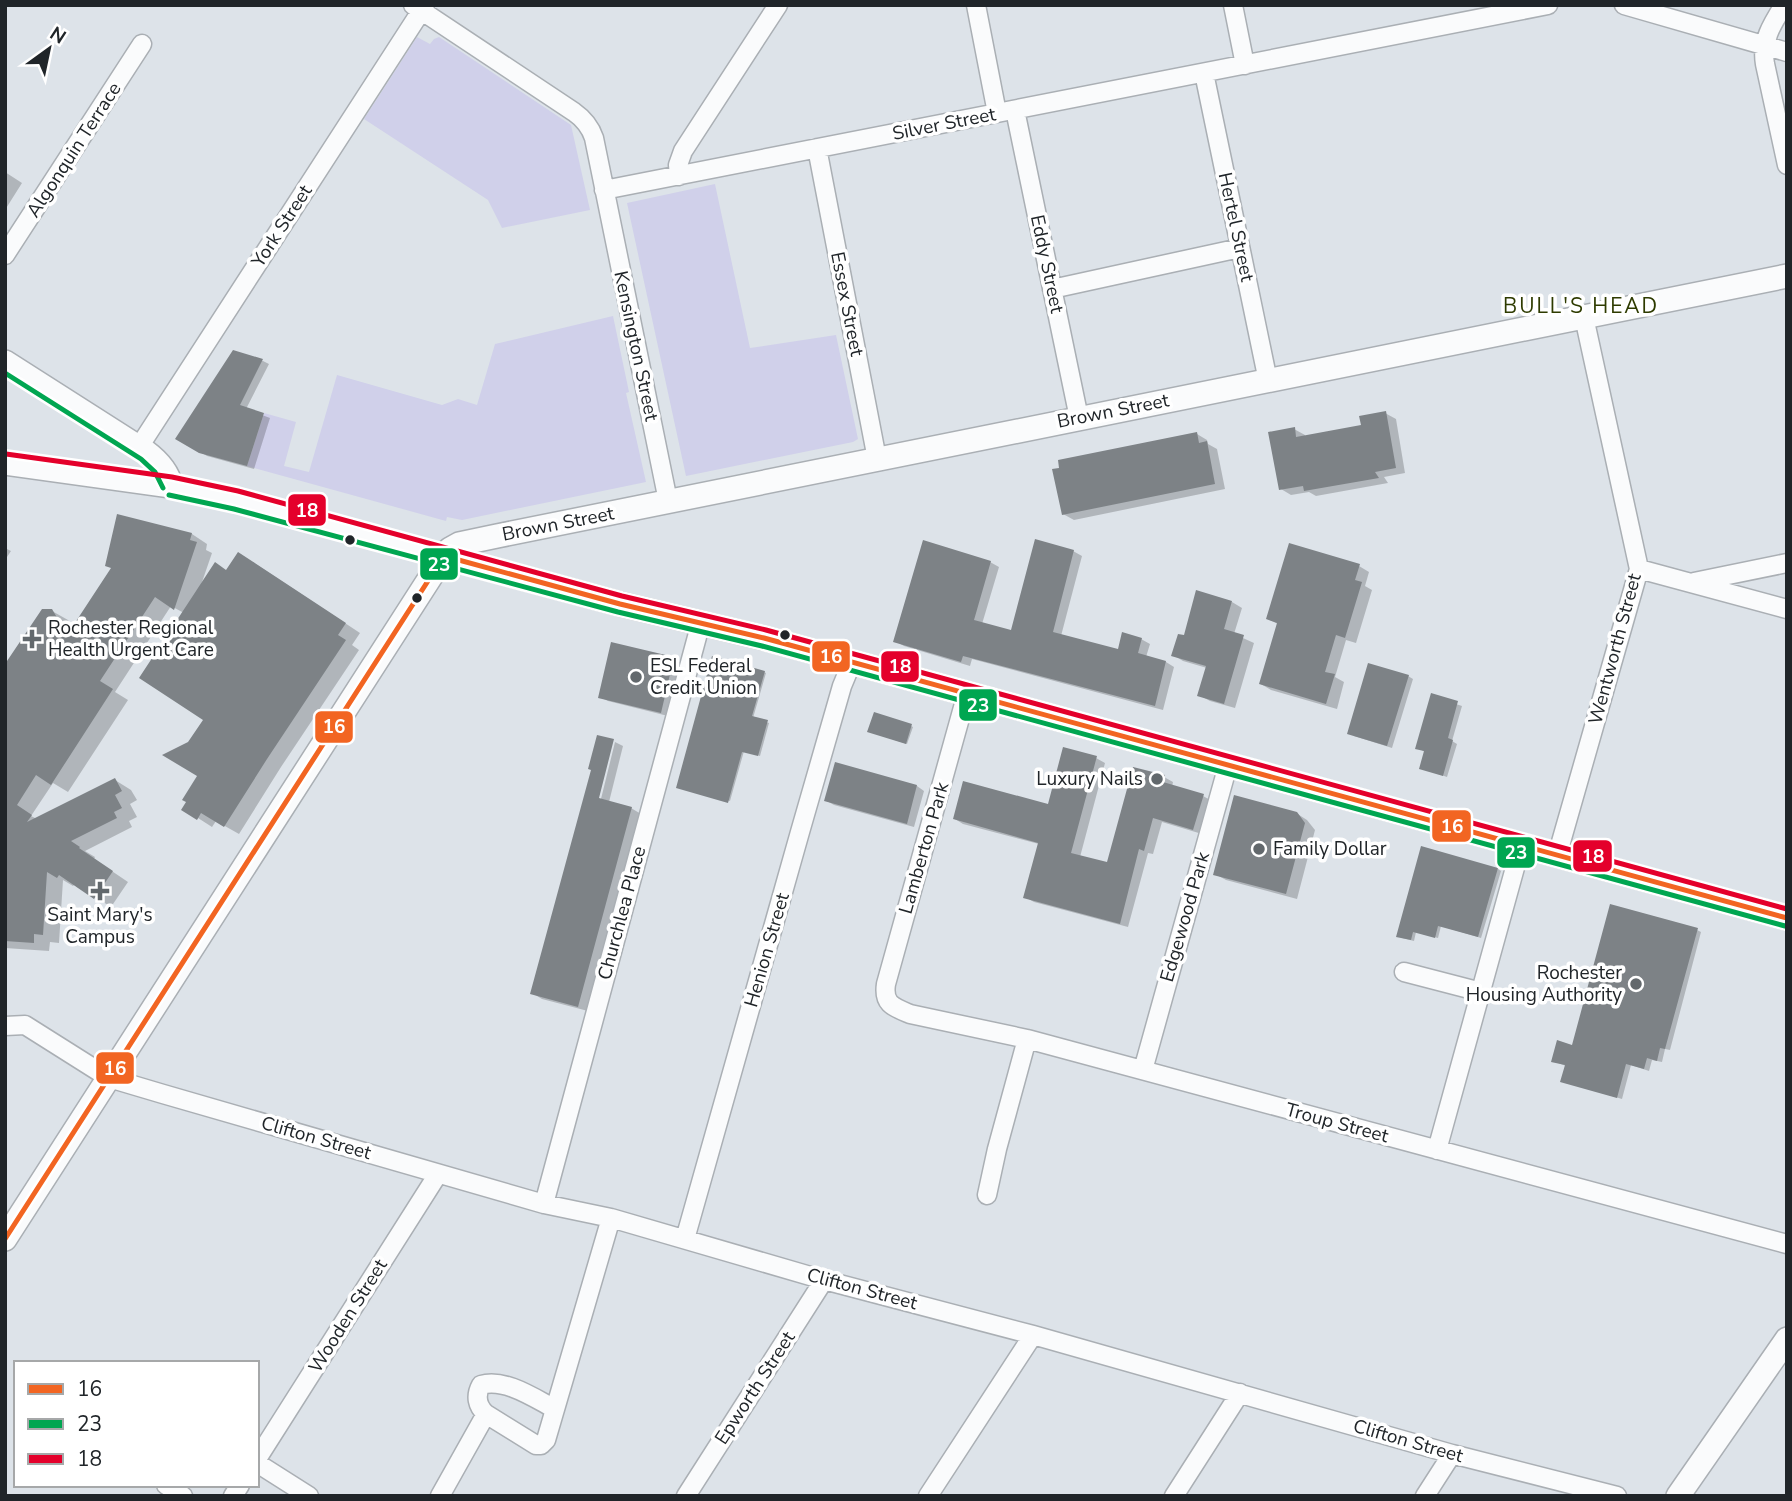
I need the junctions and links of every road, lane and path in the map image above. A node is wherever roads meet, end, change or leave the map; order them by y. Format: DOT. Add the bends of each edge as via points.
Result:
graph roads {
  1 [pos="778,5"];
  2 [pos="976,5"];
  3 [pos="1233,5"];
  4 [pos="1548,5"];
  5 [pos="1624,5"];
  6 [pos="1784,5"];
  7 [pos="420,7"];
  8 [pos="142,44"];
  9 [pos="1764,46"];
  10 [pos="1787,52"];
  11 [pos="1245,65"];
  12 [pos="1204,73"];
  13 [pos="1006,111"];
  14 [pos="817,149"];
  15 [pos="1787,165"];
  16 [pos="679,176"];
  17 [pos="604,190"];
  18 [pos="1240,248"];
  19 [pos="5,255"];
  20 [pos="1787,276"];
  21 [pos="1052,289"];
  22 [pos="1584,317"];
  23 [pos="5,362"];
  24 [pos="1268,381"];
  25 [pos="1079,418"];
  26 [pos="139,447"];
  27 [pos="877,459"];
  28 [pos="5,463"];
  29 [pos="171,486"];
  30 [pos="668,501"];
  31 [pos="444,556"];
  32 [pos="1787,563"];
  33 [pos="1639,569"];
  34 [pos="1689,583"];
  35 [pos="1787,609"];
  36 [pos="701,622"];
  37 [pos="852,662"];
  38 [pos="967,693"];
  39 [pos="1228,765"];
  40 [pos="1521,846"];
  41 [pos="1558,856"];
  42 [pos="1787,918"];
  43 [pos="1404,972"];
  44 [pos="1481,992"];
  45 [pos="888,1003"];
  46 [pos="5,1026"];
  47 [pos="1027,1039"];
  48 [pos="1143,1070"];
  49 [pos="109,1078"];
  50 [pos="1437,1150"];
  51 [pos="438,1174"];
  52 [pos="988,1195"];
  53 [pos="544,1204"];
  54 [pos="611,1218"];
  55 [pos="5,1239"];
  56 [pos="685,1239"];
  57 [pos="1787,1244"];
  58 [pos="824,1280"];
  59 [pos="1033,1335"];
  60 [pos="1787,1339"];
  61 [pos="1240,1393"];
  62 [pos="555,1409"];
  63 [pos="486,1414"];
  64 [pos="1452,1454"];
  65 [pos="259,1458"];
  66 [pos="259,1462"];
  67 [pos="309,1496"];
  68 [pos="440,1496"];
  69 [pos="686,1496"];
  70 [pos="929,1496"];
  71 [pos="1174,1496"];
  72 [pos="1425,1496"];
  73 [pos="1616,1496"];
  74 [pos="1678,1496"];
  1 -- 16 [label="street" via="683,151"];
  2 -- 13 [label="street, Eddy Street"];
  3 -- 11 [label="street"];
  4 -- 11 [label="street, Silver Street"];
  5 -- 9 [label="street"];
  6 -- 9 [label="street"];
  7 -- 17 [label="street" via="583,119 594,138"];
  7 -- 26 [label="street, York Street"];
  8 -- 19 [label="street, Algonquin Terrace"];
  9 -- 10 [label="street"];
  9 -- 15 [label="street"];
  11 -- 12 [label="street, Silver Street"];
  12 -- 13 [label="street, Silver Street"];
  12 -- 18 [label="street, Hertel Street"];
  13 -- 14 [label="street, Silver Street"];
  13 -- 21 [label="street, Eddy Street"];
  14 -- 16 [label="street, Silver Street"];
  14 -- 27 [label="street, Essex Street"];
  16 -- 17 [label="street, Silver Street"];
  17 -- 30 [label="street, Kensington Street"];
  18 -- 21 [label="street"];
  18 -- 24 [label="street, Hertel Street"];
  20 -- 22 [label="main road, Brown Street"];
  21 -- 25 [label="street, Eddy Street"];
  22 -- 24 [label="main road, Brown Street"];
  22 -- 33 [label="street, Wentworth Street"];
  23 -- 26 [label="main road"];
  24 -- 25 [label="main road, Brown Street"];
  25 -- 27 [label="main road, Brown Street"];
  26 -- 29 [label="main road" via="163,468"];
  27 -- 30 [label="main road, Brown Street"];
  28 -- 29 [label="main road"];
  29 -- 31 [label="main road"];
  30 -- 31 [label="main road, Brown Street" via="463,543"];
  31 -- 36 [label="main road"];
  31 -- 49 [label="main road"];
  32 -- 34 [label="street"];
  33 -- 34 [label="street"];
  33 -- 41 [label="street, Wentworth Street"];
  34 -- 35 [label="street"];
  36 -- 37 [label="main road"];
  36 -- 53 [label="street, Churchlea Place"];
  37 -- 38 [label="main road"];
  37 -- 56 [label="street, Henion Street"];
  38 -- 39 [label="main road"];
  38 -- 45 [label="street, Lamberton Park" via="886,984"];
  39 -- 40 [label="main road"];
  39 -- 48 [label="street, Edgewood Park"];
  40 -- 41 [label="main road"];
  40 -- 44 [label="street"];
  41 -- 42 [label="main road"];
  43 -- 44 [label="street"];
  44 -- 50 [label="street"];
  45 -- 47 [label="street, Troup Street" via="910,1014"];
  46 -- 49 [label="street, Clifton Street" via="25,1025"];
  47 -- 48 [label="street, Troup Street"];
  47 -- 52 [label="street"];
  48 -- 50 [label="street, Troup Street"];
  49 -- 51 [label="street, Clifton Street"];
  49 -- 55 [label="main road"];
  50 -- 57 [label="street, Troup Street"];
  51 -- 53 [label="street, Clifton Street"];
  51 -- 65 [label="street, Wooden Street"];
  53 -- 54 [label="street, Clifton Street"];
  54 -- 56 [label="street, Clifton Street"];
  54 -- 62 [label="street"];
  56 -- 58 [label="street, Clifton Street"];
  58 -- 59 [label="street, Clifton Street"];
  58 -- 69 [label="street, Epworth Street"];
  59 -- 61 [label="street, Clifton Street"];
  59 -- 70 [label="street"];
  60 -- 74 [label="main road"];
  61 -- 64 [label="street, Clifton Street"];
  61 -- 71 [label="street"];
  62 -- 63 [label="street" via="541,1445"];
  62 -- 63 [label="street" via="490,1382 477,1392 480,1409"];
  63 -- 68 [label="street"];
  64 -- 72 [label="street"];
  64 -- 73 [label="street, Clifton Street"];
  66 -- 67 [label="street"];
}
